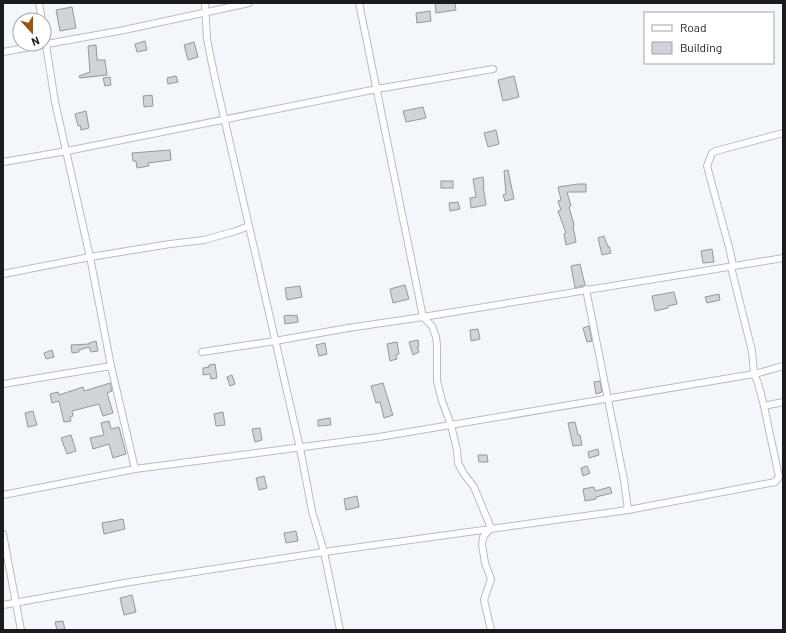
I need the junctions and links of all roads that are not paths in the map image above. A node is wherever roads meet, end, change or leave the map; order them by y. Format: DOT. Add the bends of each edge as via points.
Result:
graph roads {
  1 [pos="205,3"];
  2 [pos="249,3"];
  3 [pos="359,3"];
  4 [pos="206,13"];
  5 [pos="52,44"];
  6 [pos="47,52"];
  7 [pos="493,69"];
  8 [pos="377,89"];
  9 [pos="225,120"];
  10 [pos="783,133"];
  11 [pos="67,151"];
  12 [pos="3,162"];
  13 [pos="249,226"];
  14 [pos="90,257"];
  15 [pos="783,258"];
  16 [pos="732,267"];
  17 [pos="3,274"];
  18 [pos="586,290"];
  19 [pos="423,317"];
  20 [pos="275,341"];
  21 [pos="202,352"];
  22 [pos="111,366"];
  23 [pos="783,366"];
  24 [pos="754,374"];
  25 [pos="3,384"];
  26 [pos="607,399"];
  27 [pos="783,402"];
  28 [pos="764,406"];
  29 [pos="451,425"];
  30 [pos="300,448"];
  31 [pos="135,469"];
  32 [pos="3,495"];
  33 [pos="628,510"];
  34 [pos="491,528"];
  35 [pos="3,534"];
  36 [pos="324,552"];
  37 [pos="16,602"];
  38 [pos="3,605"];
  39 [pos="21,630"];
  40 [pos="340,630"];
  41 [pos="491,630"];
  1 -- 4 [label="street"];
  2 -- 4 [label="street"];
  3 -- 8 [label="street"];
  4 -- 5 [label="street"];
  4 -- 9 [label="street" via="208,39"];
  6 -- 11 [label="street" via="55,102"];
  7 -- 8 [label="street"];
  8 -- 9 [label="street"];
  8 -- 19 [label="street"];
  9 -- 11 [label="street"];
  9 -- 13 [label="street"];
  10 -- 16 [label="street" via="721,148 712,153 708,160 707,166"];
  11 -- 12 [label="street"];
  11 -- 14 [label="street"];
  13 -- 14 [label="street" via="204,240"];
  13 -- 20 [label="street"];
  14 -- 17 [label="street"];
  14 -- 22 [label="street"];
  15 -- 16 [label="street"];
  16 -- 18 [label="street"];
  16 -- 24 [label="street" via="752,351"];
  18 -- 19 [label="street"];
  18 -- 26 [label="street"];
  19 -- 20 [label="street"];
  19 -- 29 [label="street" via="432,326 436,337 437,381"];
  20 -- 21 [label="street"];
  20 -- 30 [label="street"];
  22 -- 25 [label="street"];
  22 -- 31 [label="street"];
  23 -- 24 [label="street"];
  24 -- 26 [label="street"];
  24 -- 28 [label="street"];
  26 -- 29 [label="street"];
  26 -- 33 [label="street"];
  27 -- 28 [label="street"];
  28 -- 33 [label="street" via="779,477 775,482"];
  29 -- 30 [label="street"];
  29 -- 34 [label="street" via="458,463 474,488"];
  30 -- 31 [label="street"];
  30 -- 36 [label="street" via="312,511"];
  31 -- 32 [label="street"];
  33 -- 34 [label="street"];
  34 -- 36 [label="street"];
  34 -- 41 [label="street" via="483,537 482,545 483,557 491,579 484,600"];
  35 -- 37 [label="street"];
  36 -- 37 [label="street"];
  36 -- 40 [label="street"];
  37 -- 38 [label="street"];
  37 -- 39 [label="street"];
}
